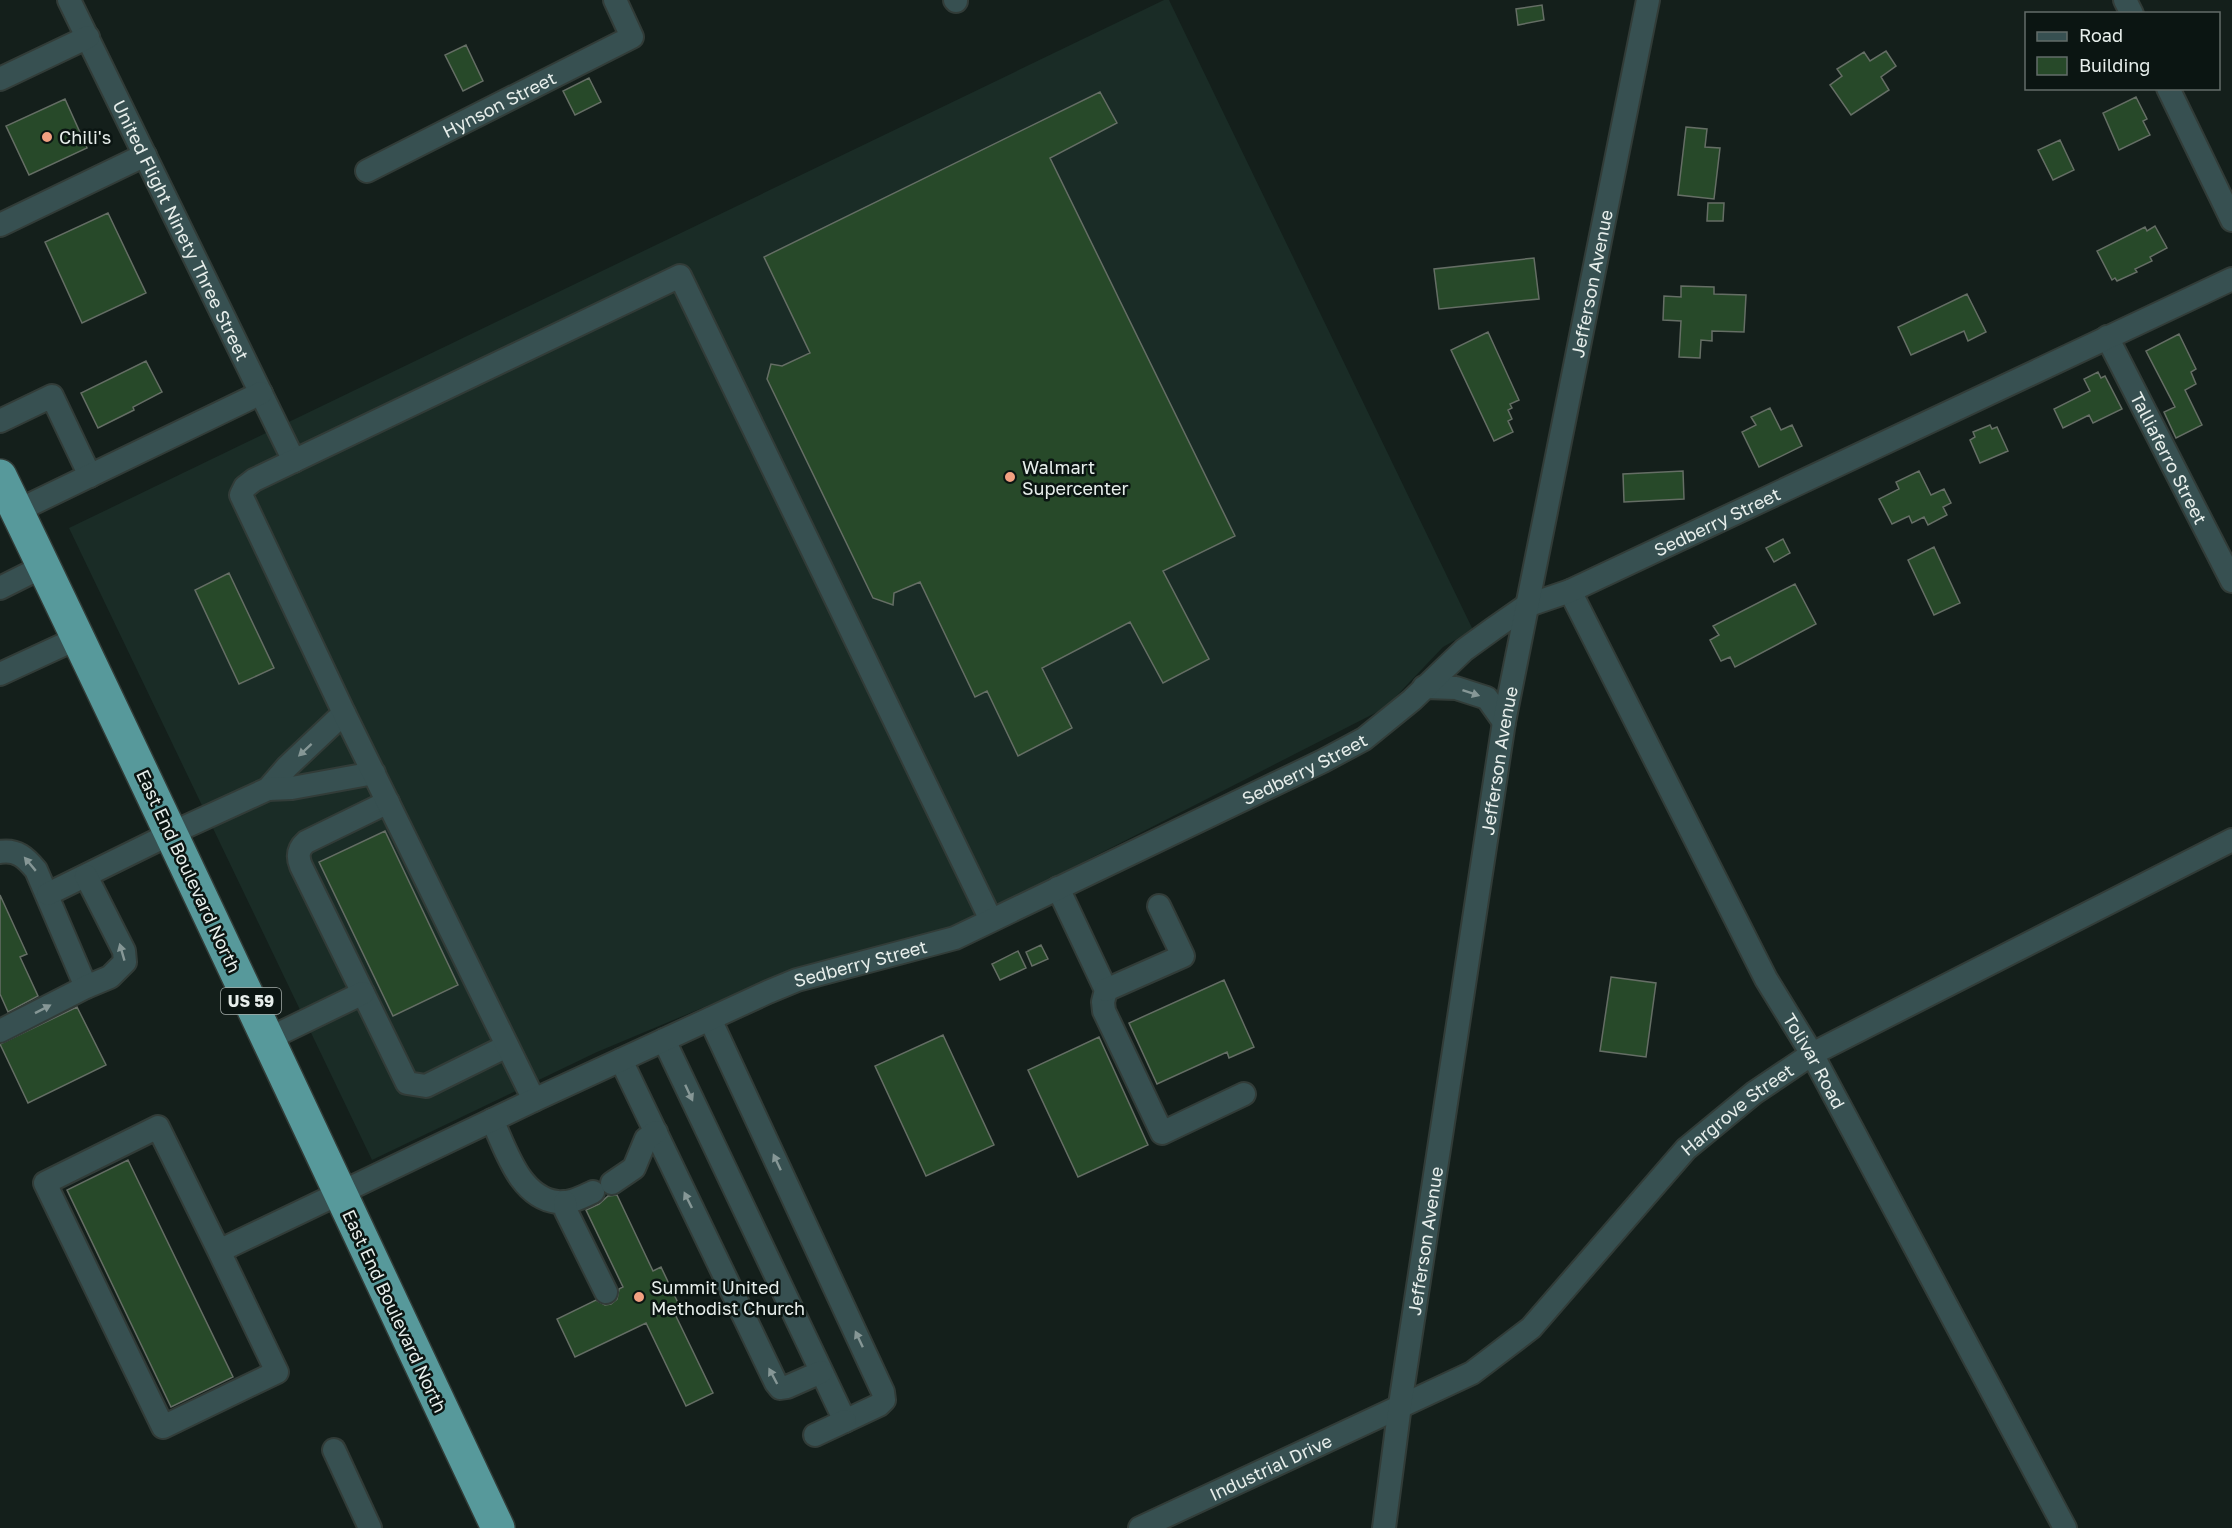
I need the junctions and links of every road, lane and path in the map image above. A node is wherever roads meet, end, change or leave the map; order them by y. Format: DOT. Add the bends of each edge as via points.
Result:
graph roads {
  1 [pos="69,0"];
  2 [pos="615,0"];
  3 [pos="1648,0"];
  4 [pos="88,37"];
  5 [pos="0,79"];
  6 [pos="2169,90"];
  7 [pos="145,155"];
  8 [pos="367,171"];
  9 [pos="2232,220"];
  10 [pos="0,225"];
  11 [pos="2232,279"];
  12 [pos="2107,337"];
  13 [pos="261,393"];
  14 [pos="0,421"];
  15 [pos="294,461"];
  16 [pos="0,476"];
  17 [pos="90,476"];
  18 [pos="17,511"];
  19 [pos="44,566"];
  20 [pos="2229,566"];
  21 [pos="0,588"];
  22 [pos="1570,591"];
  23 [pos="1526,606"];
  24 [pos="78,638"];
  25 [pos="0,674"];
  26 [pos="1424,687"];
  27 [pos="344,714"];
  28 [pos="1504,722"];
  29 [pos="374,773"];
  30 [pos="268,789"];
  31 [pos="388,802"];
  32 [pos="172,833"];
  33 [pos="2232,840"];
  34 [pos="0,852"];
  35 [pos="86,876"];
  36 [pos="1058,888"];
  37 [pos="48,894"];
  38 [pos="1159,906"];
  39 [pos="991,920"];
  40 [pos="86,987"];
  41 [pos="1106,990"];
  42 [pos="363,993"];
  43 [pos="710,1019"];
  44 [pos="0,1031"];
  45 [pos="268,1039"];
  46 [pos="664,1040"];
  47 [pos="507,1046"];
  48 [pos="1812,1054"];
  49 [pos="621,1060"];
  50 [pos="1244,1094"];
  51 [pos="534,1100"];
  52 [pos="492,1120"];
  53 [pos="656,1132"];
  54 [pos="340,1194"];
  55 [pos="565,1202"];
  56 [pos="219,1251"];
  57 [pos="606,1292"];
  58 [pos="821,1371"];
  59 [pos="1400,1405"];
  60 [pos="845,1421"];
  61 [pos="815,1435"];
  62 [pos="334,1449"];
  63 [pos="493,1526"];
  64 [pos="370,1528"];
  65 [pos="1140,1528"];
  66 [pos="1384,1528"];
  67 [pos="2066,1528"];
  1 -- 4 [label="street, United Flight Ninety Three Street"];
  2 -- 8 [label="street, Hynson Street" via="632,37"];
  3 -- 23 [label="street, Jefferson Avenue"];
  4 -- 5 [label="street"];
  4 -- 7 [label="street, United Flight Ninety Three Street"];
  6 -- 9 [label="street"];
  7 -- 10 [label="street"];
  7 -- 13 [label="street, United Flight Ninety Three Street"];
  11 -- 12 [label="street, Sedberry Street"];
  12 -- 20 [label="street, Talliaferro Street"];
  12 -- 22 [label="street, Sedberry Street"];
  13 -- 15 [label="street, United Flight Ninety Three Street"];
  13 -- 17 [label="street"];
  14 -- 17 [label="street" via="52,396"];
  15 -- 27 [label="street" via="254,480 241,495"];
  15 -- 39 [label="street" via="680,276"];
  16 -- 18 [label="highway, East End Boulevard North / US 59"];
  17 -- 18 [label="street"];
  18 -- 19 [label="highway, East End Boulevard North / US 59"];
  19 -- 21 [label="street"];
  19 -- 24 [label="highway, East End Boulevard North / US 59"];
  22 -- 23 [label="street, Sedberry Street"];
  22 -- 48 [label="street, Tolivar Road" via="1766,980"];
  23 -- 26 [label="street, Sedberry Street" via="1464,650"];
  23 -- 28 [label="street, Jefferson Avenue"];
  24 -- 25 [label="street"];
  24 -- 32 [label="highway, East End Boulevard North / US 59"];
  26 -- 28 [label="street, one-way" via="1456,688 1487,698"];
  26 -- 36 [label="street, Sedberry Street" via="1344,751"];
  27 -- 29 [label="street"];
  27 -- 30 [label="street, one-way" via="287,766"];
  28 -- 59 [label="street, Jefferson Avenue"];
  29 -- 30 [label="street"];
  29 -- 31 [label="street"];
  30 -- 32 [label="street"];
  31 -- 42 [label="street" via="306,842 298,859"];
  31 -- 47 [label="street"];
  32 -- 35 [label="street"];
  32 -- 45 [label="highway, East End Boulevard North / US 59"];
  33 -- 48 [label="street, Hargrove Street"];
  37 -- 34 [label="street, one-way" via="24,856 7,850"];
  35 -- 37 [label="street"];
  40 -- 35 [label="street, one-way" via="117,972 126,958"];
  36 -- 39 [label="street, Sedberry Street"];
  36 -- 41 [label="street"];
  37 -- 40 [label="street"];
  38 -- 41 [label="street" via="1183,956"];
  39 -- 43 [label="street, Sedberry Street" via="936,945 797,980"];
  44 -- 40 [label="street, one-way"];
  41 -- 50 [label="street" via="1104,1011 1162,1133"];
  42 -- 45 [label="street"];
  42 -- 47 [label="street" via="407,1083 426,1086"];
  43 -- 46 [label="street, Sedberry Street"];
  60 -- 43 [label="street, one-way" via="879,1405 884,1392"];
  45 -- 54 [label="highway, East End Boulevard North / US 59"];
  46 -- 49 [label="street, Sedberry Street"];
  46 -- 58 [label="street, one-way"];
  47 -- 51 [label="street"];
  48 -- 59 [label="street, Hargrove Street" via="1754,1093 1686,1149 1530,1328 1472,1373"];
  48 -- 67 [label="street, Tolivar Road"];
  49 -- 51 [label="street, Sedberry Street"];
  49 -- 53 [label="street"];
  51 -- 52 [label="street, Sedberry Street"];
  52 -- 54 [label="street, Sedberry Street"];
  52 -- 55 [label="street" via="521,1179 544,1197"];
  53 -- 55 [label="street" via="646,1139 634,1168 603,1188"];
  58 -- 53 [label="street, one-way" via="787,1387 780,1388 776,1383"];
  54 -- 56 [label="street, Sedberry Street"];
  54 -- 63 [label="highway, East End Boulevard North / US 59"];
  55 -- 57 [label="street"];
  56 -- 56 [label="street" via="277,1372 163,1427 45,1183 158,1127"];
  58 -- 60 [label="street"];
  59 -- 65 [label="street, Industrial Drive"];
  59 -- 66 [label="street, Jefferson Avenue"];
  60 -- 61 [label="street"];
  62 -- 64 [label="street"];
}
